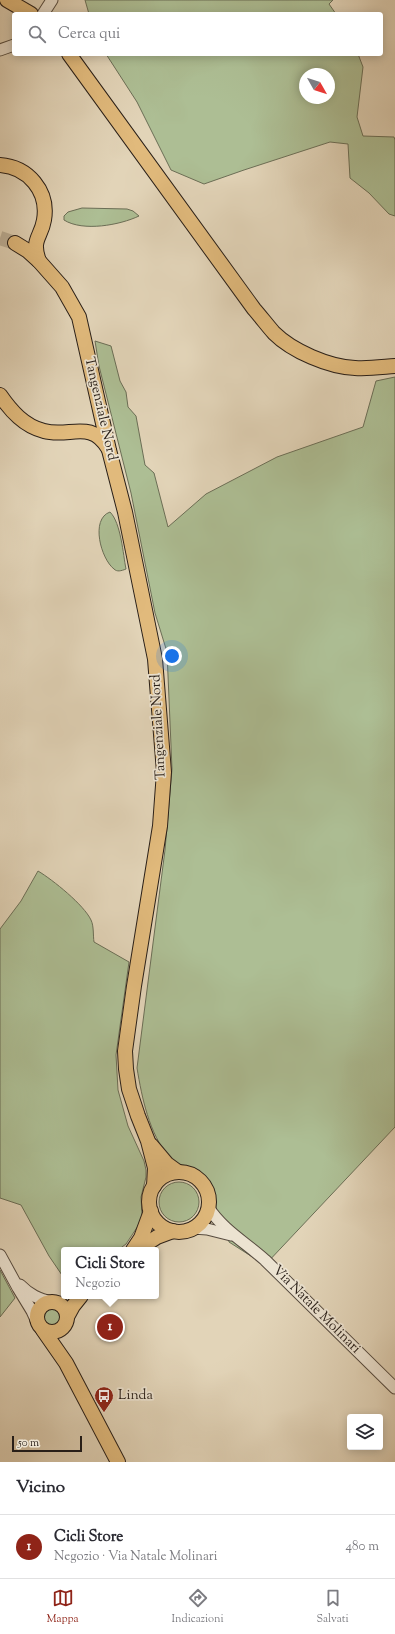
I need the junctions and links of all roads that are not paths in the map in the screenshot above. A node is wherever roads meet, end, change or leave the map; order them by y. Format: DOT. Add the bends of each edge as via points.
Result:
graph roads {
  1 [pos="7,0"];
  2 [pos="52,0"];
  3 [pos="28,12"];
  4 [pos="45,12"];
  5 [pos="12,46"];
  6 [pos="0,50"];
  7 [pos="70,56"];
  8 [pos="0,165"];
  9 [pos="37,237"];
  10 [pos="39,261"];
  11 [pos="395,366"];
  12 [pos="0,394"];
  13 [pos="99,399"];
  14 [pos="79,430"];
  15 [pos="109,450"];
  16 [pos="148,1141"];
  17 [pos="178,1172"];
  18 [pos="154,1186"];
  19 [pos="208,1207"];
  20 [pos="151,1211"];
  21 [pos="193,1228"];
  22 [pos="173,1231"];
  23 [pos="234,1236"];
  24 [pos="135,1247"];
  25 [pos="142,1247"];
  26 [pos="0,1255"];
  27 [pos="14,1279"];
  28 [pos="64,1299"];
  29 [pos="79,1299"];
  30 [pos="54,1302"];
  31 [pos="67,1320"];
  32 [pos="40,1326"];
  33 [pos="66,1363"];
  34 [pos="395,1388"];
  35 [pos="118,1462"];
  1 -- 3 [label="main road"];
  2 -- 4 [label="street"];
  5 -- 6 [label="street"];
  7 -- 11 [label="main road" via="274,333 309,356 353,368"];
  8 -- 9 [label="main road" via="26,173 42,194 45,212 42,229"];
  9 -- 10 [label="main road" via="36,253"];
  9 -- 10 [label="main road, Tangenziale Nord" via="29,242 17,244"];
  10 -- 13 [label="main road, Tangenziale Nord" via="62,286 79,317"];
  12 -- 14 [label="main road" via="16,415 29,425 45,431"];
  13 -- 14 [label="main road" via="99,407 92,421"];
  13 -- 15 [label="main road, Tangenziale Nord"];
  14 -- 15 [label="main road" via="97,436"];
  15 -- 16 [label="main road, Tangenziale Nord" via="125,512 155,658 164,772 160,826 125,1051 129,1089"];
  16 -- 17 [label="main road, Tangenziale Nord" via="167,1164"];
  16 -- 18 [label="main road, Tangenziale Nord" via="155,1168"];
  17 -- 18 [label="main road" via="164,1176"];
  17 -- 19 [label="main road" via="191,1175 202,1182 207,1194"];
  18 -- 20 [label="main road" via="149,1202"];
  19 -- 21 [label="main road" via="200,1223"];
  19 -- 23 [label="street, Via Natale Molinari"];
  20 -- 22 [label="main road" via="159,1224"];
  20 -- 24 [label="main road" via="144,1232"];
  21 -- 22 [label="main road" via="180,1232"];
  21 -- 23 [label="street, Via Natale Molinari"];
  22 -- 25 [label="main road"];
  23 -- 34 [label="street, Via Natale Molinari" via="265,1260"];
  26 -- 27 [label="street"];
  27 -- 30 [label="street" via="30,1295"];
  27 -- 32 [label="street"];
  28 -- 30 [label="main road"];
  29 -- 31 [label="main road"];
  30 -- 31 [label="main road" via="64,1308"];
  30 -- 32 [label="main road" via="39,1309 37,1313"];
  31 -- 32 [label="main road" via="57,1332 47,1332"];
  31 -- 33 [label="main road" via="64,1340"];
  32 -- 33 [label="main road"];
  33 -- 35 [label="main road"];
}
